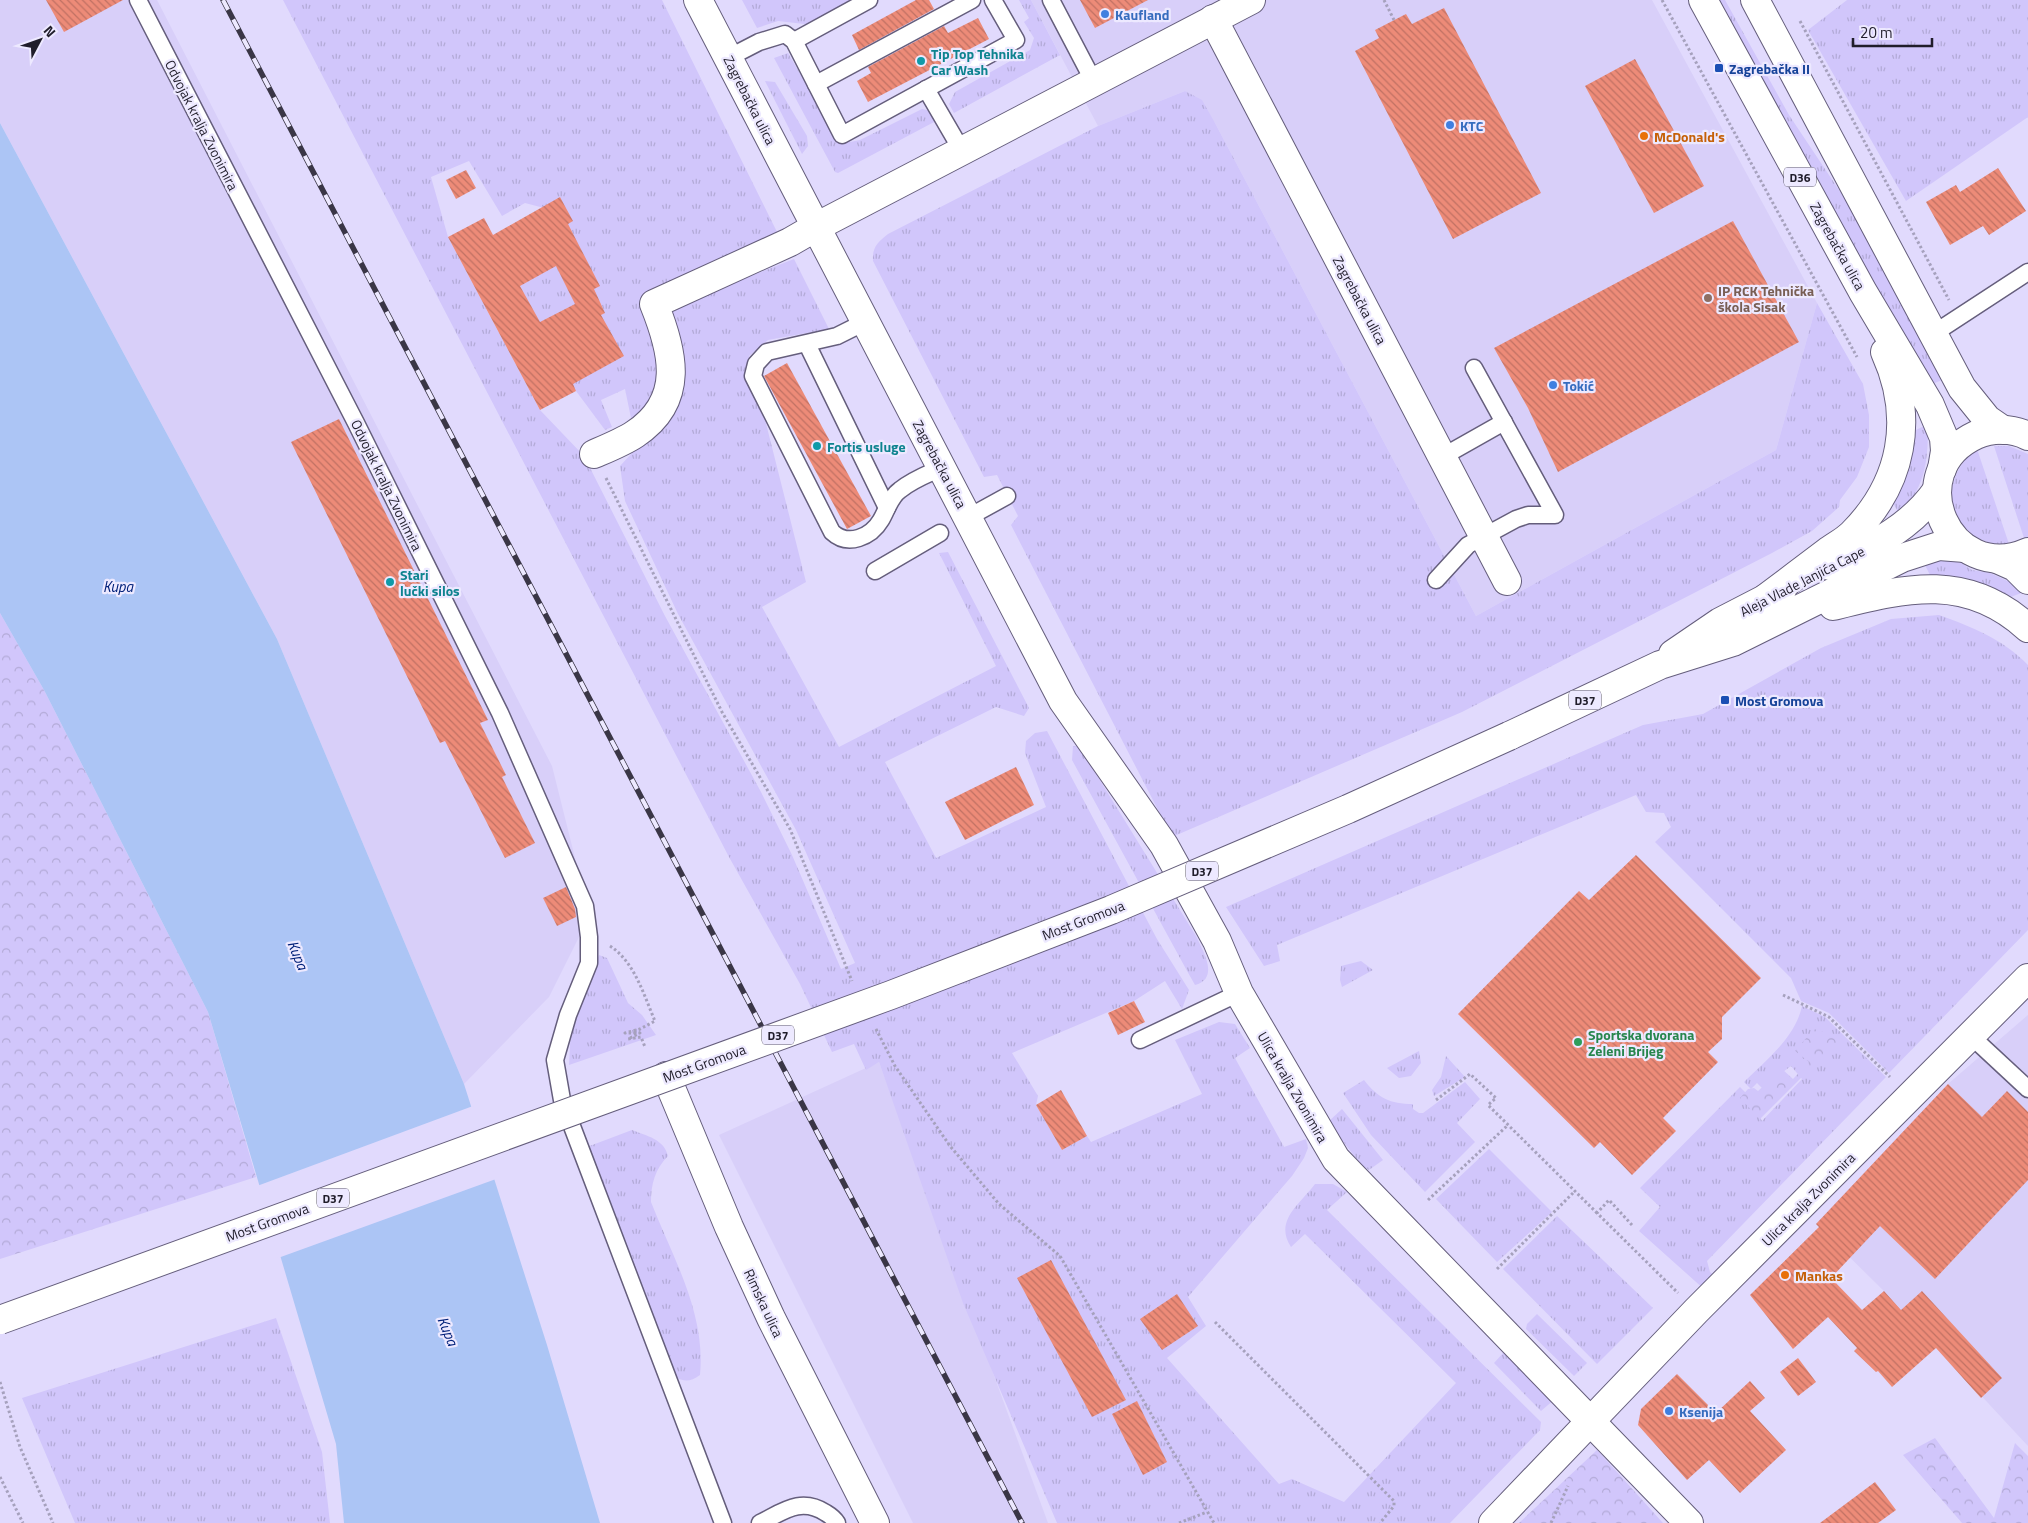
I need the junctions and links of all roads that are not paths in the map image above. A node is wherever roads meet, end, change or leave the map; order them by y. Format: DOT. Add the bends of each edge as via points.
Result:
graph roads {
  1 [pos="138,0"];
  2 [pos="698,0"];
  3 [pos="869,0"];
  4 [pos="972,0"];
  5 [pos="992,0"];
  6 [pos="1051,0"];
  7 [pos="1250,0"];
  8 [pos="1704,0"];
  9 [pos="1755,0"];
  10 [pos="1214,19"];
  11 [pos="794,41"];
  12 [pos="728,58"];
  13 [pos="1094,82"];
  14 [pos="816,84"];
  15 [pos="926,89"];
  16 [pos="962,151"];
  17 [pos="816,227"];
  18 [pos="2028,272"];
  19 [pos="1863,292"];
  20 [pos="865,322"];
  21 [pos="1933,334"];
  22 [pos="807,344"];
  23 [pos="1474,368"];
  24 [pos="1504,422"];
  25 [pos="2015,433"];
  26 [pos="594,454"];
  27 [pos="1442,457"];
  28 [pos="941,468"];
  29 [pos="1939,480"];
  30 [pos="1007,496"];
  31 [pos="887,508"];
  32 [pos="967,518"];
  33 [pos="940,533"];
  34 [pos="1484,536"];
  35 [pos="1965,548"];
  36 [pos="2028,552"];
  37 [pos="1997,559"];
  38 [pos="875,571"];
  39 [pos="1436,580"];
  40 [pos="2028,580"];
  41 [pos="1507,581"];
  42 [pos="1766,598"];
  43 [pos="1797,610"];
  44 [pos="2028,628"];
  45 [pos="1660,665"];
  46 [pos="1064,702"];
  47 [pos="1509,736"];
  48 [pos="2028,978"];
  49 [pos="1240,993"];
  50 [pos="1971,1036"];
  51 [pos="1140,1040"];
  52 [pos="666,1076"];
  53 [pos="2028,1089"];
  54 [pos="0,1320"];
  55 [pos="1591,1421"];
  56 [pos="723,1523"];
  57 [pos="760,1523"];
  58 [pos="837,1523"];
  59 [pos="874,1523"];
  60 [pos="1493,1523"];
  61 [pos="1688,1523"];
  1 -- 56 [label="lane, Odvojak kralja Zvonimira" via="356,423 500,713 585,906 589,963 568,1015 555,1060 562,1100"];
  2 -- 12 [label="main road, Zagrebačka ulica"];
  3 -- 11 [label="lane"];
  4 -- 14 [label="lane"];
  5 -- 15 [label="lane" via="1016,40"];
  6 -- 13 [label="lane"];
  7 -- 10 [label="main road"];
  8 -- 19 [label="main road, Zagrebačka ulica / D36"];
  9 -- 21 [label="main road"];
  10 -- 13 [label="main road"];
  10 -- 27 [label="main road, Zagrebačka ulica"];
  11 -- 12 [label="lane" via="785,34 759,42"];
  11 -- 14 [label="lane"];
  12 -- 17 [label="main road, Zagrebačka ulica"];
  13 -- 16 [label="main road"];
  14 -- 15 [label="lane" via="842,135"];
  15 -- 16 [label="lane"];
  16 -- 17 [label="main road"];
  17 -- 20 [label="main road, Zagrebačka ulica"];
  17 -- 26 [label="main road" via="654,304 672,361 669,393 654,418 636,434"];
  18 -- 21 [label="lane"];
  19 -- 29 [label="main road, Zagrebačka ulica / D36" via="1930,405 1944,438 1945,451"];
  19 -- 42 [label="main road" via="1892,368 1900,400 1899,455 1882,498 1851,535"];
  20 -- 22 [label="lane" via="837,336"];
  20 -- 28 [label="main road, Zagrebačka ulica"];
  21 -- 25 [label="main road" via="1974,405 1987,419"];
  22 -- 31 [label="lane"];
  22 -- 31 [label="lane" via="767,352 756,364 753,376 832,532 843,540 854,540 875,527"];
  23 -- 24 [label="lane"];
  24 -- 27 [label="lane"];
  24 -- 34 [label="lane" via="1555,515 1516,518"];
  25 -- 29 [label="main road, Aleja Vlade Janjića Cape" via="1984,432 1966,440 1951,453"];
  27 -- 34 [label="main road, Zagrebačka ulica"];
  28 -- 31 [label="lane" via="900,490"];
  28 -- 32 [label="main road, Zagrebačka ulica"];
  29 -- 35 [label="main road, D36" via="1938,506 1943,522"];
  29 -- 42 [label="main road, Aleja Vlade Janjića Cape" via="1924,508 1891,536"];
  30 -- 32 [label="lane"];
  32 -- 46 [label="main road, Zagrebačka ulica"];
  33 -- 38 [label="lane"];
  34 -- 39 [label="lane" via="1468,545"];
  34 -- 41 [label="main road, Zagrebačka ulica"];
  35 -- 37 [label="main road, D36"];
  35 -- 43 [label="main road, Aleja Vlade Janjića Cape" via="1939,546 1924,550"];
  36 -- 37 [label="main road, D36" via="2018,557"];
  37 -- 40 [label="main road, D36" via="2015,567"];
  42 -- 45 [label="main road, Aleja Vlade Janjića Cape / D37" via="1700,634"];
  43 -- 44 [label="main road" via="1834,606 1894,590 1937,588 1974,596 1999,606"];
  43 -- 45 [label="main road, Aleja Vlade Janjića Cape" via="1732,642"];
  45 -- 47 [label="main road, Aleja Vlade Janjića Cape / D37"];
  46 -- 49 [label="main road, Ulica kralja Zvonimira" via="1164,845"];
  47 -- 52 [label="main road, Most Gromova / D37, bridge" via="1111,910 891,995"];
  48 -- 50 [label="main road, Ulica kralja Zvonimira"];
  49 -- 51 [label="lane"];
  49 -- 55 [label="main road, Ulica kralja Zvonimira" via="1336,1159"];
  50 -- 53 [label="lane"];
  50 -- 55 [label="main road, Ulica kralja Zvonimira" via="1696,1310"];
  52 -- 54 [label="main road, Most Gromova / D37, bridge"];
  52 -- 59 [label="main road, Rimska ulica" via="771,1318"];
  55 -- 60 [label="main road, Ulica kralja Zvonimira"];
  55 -- 61 [label="main road"];
  57 -- 58 [label="lane" via="793,1506 814,1505"];
}
